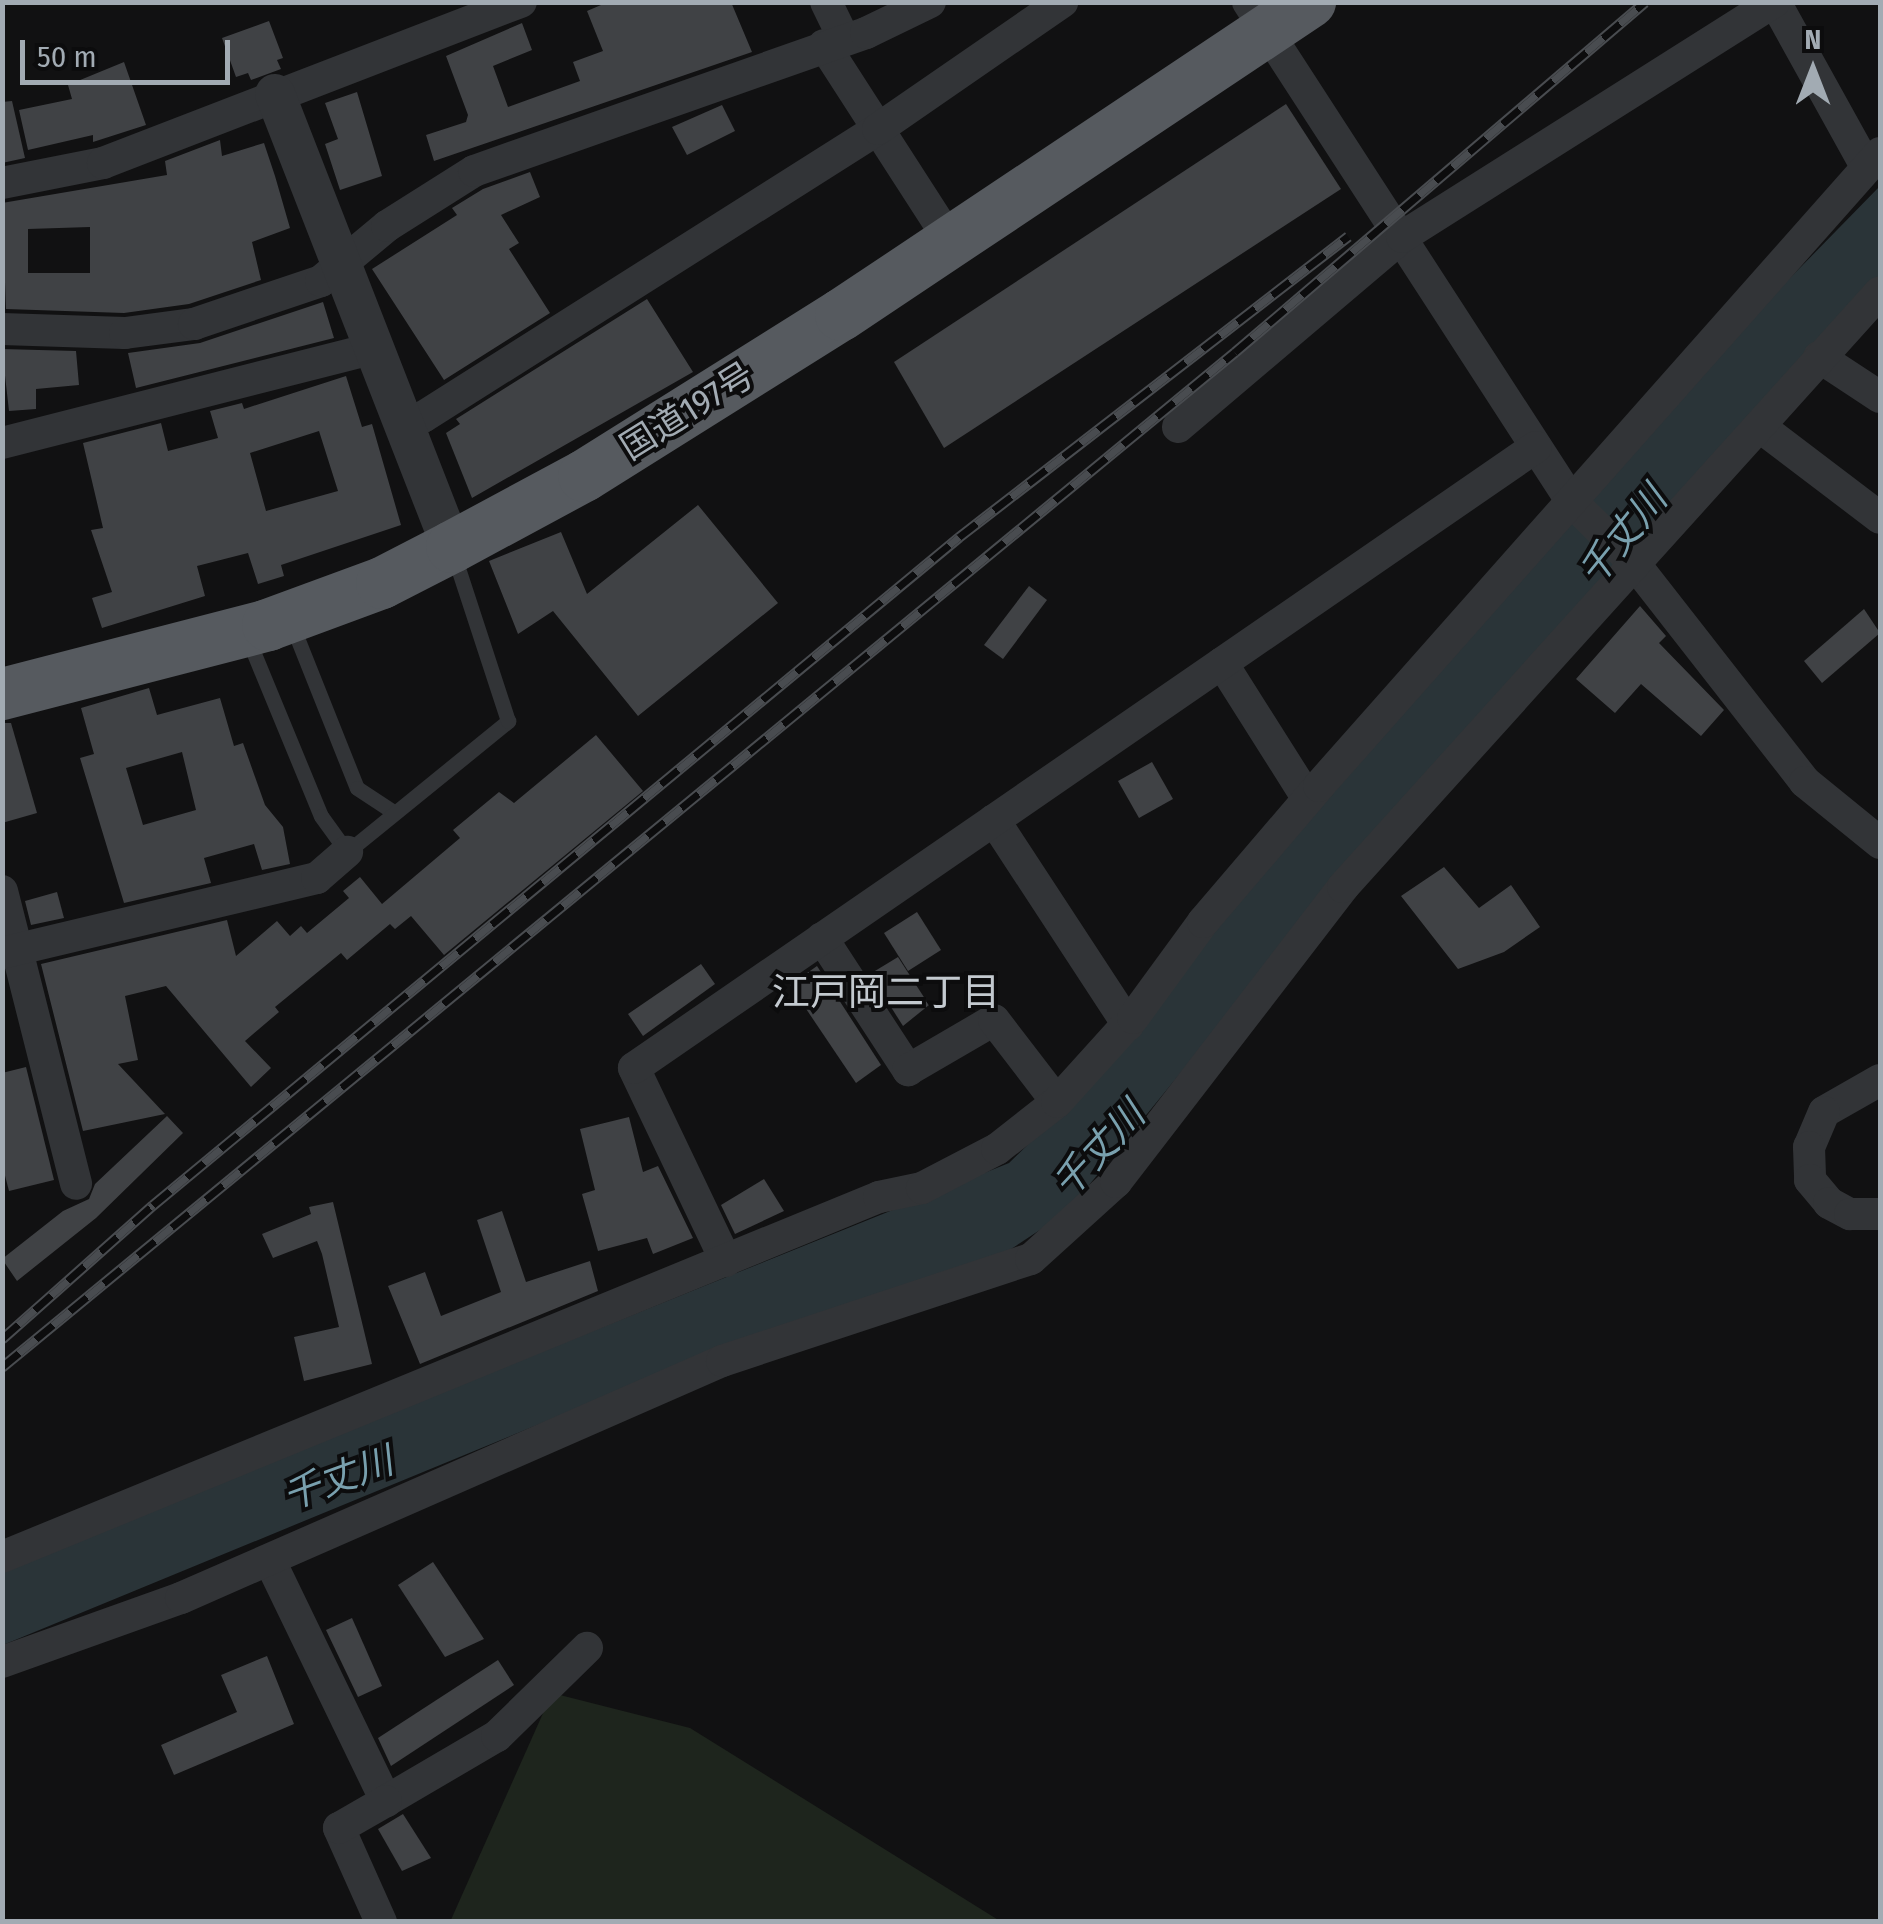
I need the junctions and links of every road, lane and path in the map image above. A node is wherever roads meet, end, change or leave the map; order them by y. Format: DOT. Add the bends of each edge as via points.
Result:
graph roads {
  1 [pos="520,2"];
  2 [pos="826,2"];
  3 [pos="930,2"];
  4 [pos="1062,2"];
  5 [pos="1310,2"];
  6 [pos="1774,2"];
  7 [pos="1258,17"];
  8 [pos="834,42"];
  9 [pos="275,94"];
  10 [pos="878,129"];
  11 [pos="1874,160"];
  12 [pos="2,183"];
  13 [pos="1402,237"];
  14 [pos="948,240"];
  15 [pos="338,265"];
  16 [pos="1880,292"];
  17 [pos="2,329"];
  18 [pos="372,349"];
  19 [pos="1819,357"];
  20 [pos="1880,397"];
  21 [pos="403,423"];
  22 [pos="1178,426"];
  23 [pos="1759,426"];
  24 [pos="2,443"];
  25 [pos="1536,447"];
  26 [pos="1578,507"];
  27 [pos="1880,518"];
  28 [pos="452,547"];
  29 [pos="1634,563"];
  30 [pos="266,624"];
  31 [pos="1222,663"];
  32 [pos="2,694"];
  33 [pos="1308,798"];
  34 [pos="395,813"];
  35 [pos="994,820"];
  36 [pos="1880,842"];
  37 [pos="347,852"];
  38 [pos="2,891"];
  39 [pos="822,938"];
  40 [pos="11,951"];
  41 [pos="1128,1024"];
  42 [pos="1880,1080"];
  43 [pos="1057,1102"];
  44 [pos="76,1184"];
  45 [pos="1880,1214"];
  46 [pos="726,1261"];
  47 [pos="2,1557"];
  48 [pos="270,1560"];
  49 [pos="588,1648"];
  50 [pos="2,1662"];
  51 [pos="386,1801"];
  52 [pos="380,1922"];
  1 -- 9 [label="street"];
  2 -- 8 [label="street"];
  3 -- 8 [label="street"];
  4 -- 10 [label="street"];
  5 -- 7 [label="highway, 国道197号"];
  6 -- 11 [label="street"];
  6 -- 13 [label="street"];
  7 -- 13 [label="street"];
  7 -- 14 [label="highway, 国道197号"];
  8 -- 10 [label="street"];
  8 -- 15 [label="street" via="474,171"];
  9 -- 12 [label="street" via="103,164"];
  9 -- 15 [label="street"];
  10 -- 14 [label="street"];
  10 -- 21 [label="street" via="440,406"];
  11 -- 26 [label="street"];
  13 -- 22 [label="street"];
  13 -- 25 [label="street"];
  14 -- 28 [label="highway, 国道197号" via="840,316 584,476"];
  15 -- 17 [label="street" via="321,281 194,324 125,332"];
  15 -- 18 [label="street"];
  16 -- 19 [label="street"];
  18 -- 21 [label="street"];
  18 -- 24 [label="street"];
  19 -- 20 [label="street"];
  19 -- 23 [label="street"];
  21 -- 28 [label="street"];
  23 -- 27 [label="street"];
  23 -- 29 [label="street"];
  25 -- 26 [label="street"];
  25 -- 31 [label="street"];
  26 -- 29 [label="street"];
  26 -- 33 [label="street"];
  28 -- 30 [label="highway, 国道197号" via="382,583"];
  28 -- 34 [label="lane" via="508,721"];
  29 -- 36 [label="street" via="1805,782"];
  29 -- 48 [label="street" via="1343,887 1116,1182 1031,1260 722,1361"];
  30 -- 32 [label="highway, 国道197号"];
  30 -- 34 [label="lane" via="357,788"];
  30 -- 37 [label="lane" via="322,816"];
  31 -- 33 [label="street"];
  31 -- 35 [label="street"];
  33 -- 41 [label="street"];
  34 -- 37 [label="lane"];
  35 -- 39 [label="street"];
  35 -- 41 [label="street"];
  37 -- 40 [label="street" via="317,878"];
  38 -- 40 [label="street"];
  39 -- 43 [label="street" via="908,1070 994,1020"];
  39 -- 46 [label="street" via="634,1068"];
  40 -- 44 [label="street"];
  41 -- 43 [label="street"];
  42 -- 45 [label="street" via="1824,1112 1808,1147 1810,1180 1829,1203 1850,1214"];
  43 -- 46 [label="street" via="997,1149 922,1188 879,1197"];
  46 -- 47 [label="street"];
  48 -- 50 [label="street"];
  48 -- 51 [label="street"];
  49 -- 51 [label="street" via="496,1736"];
  51 -- 52 [label="street" via="338,1828"];
}
